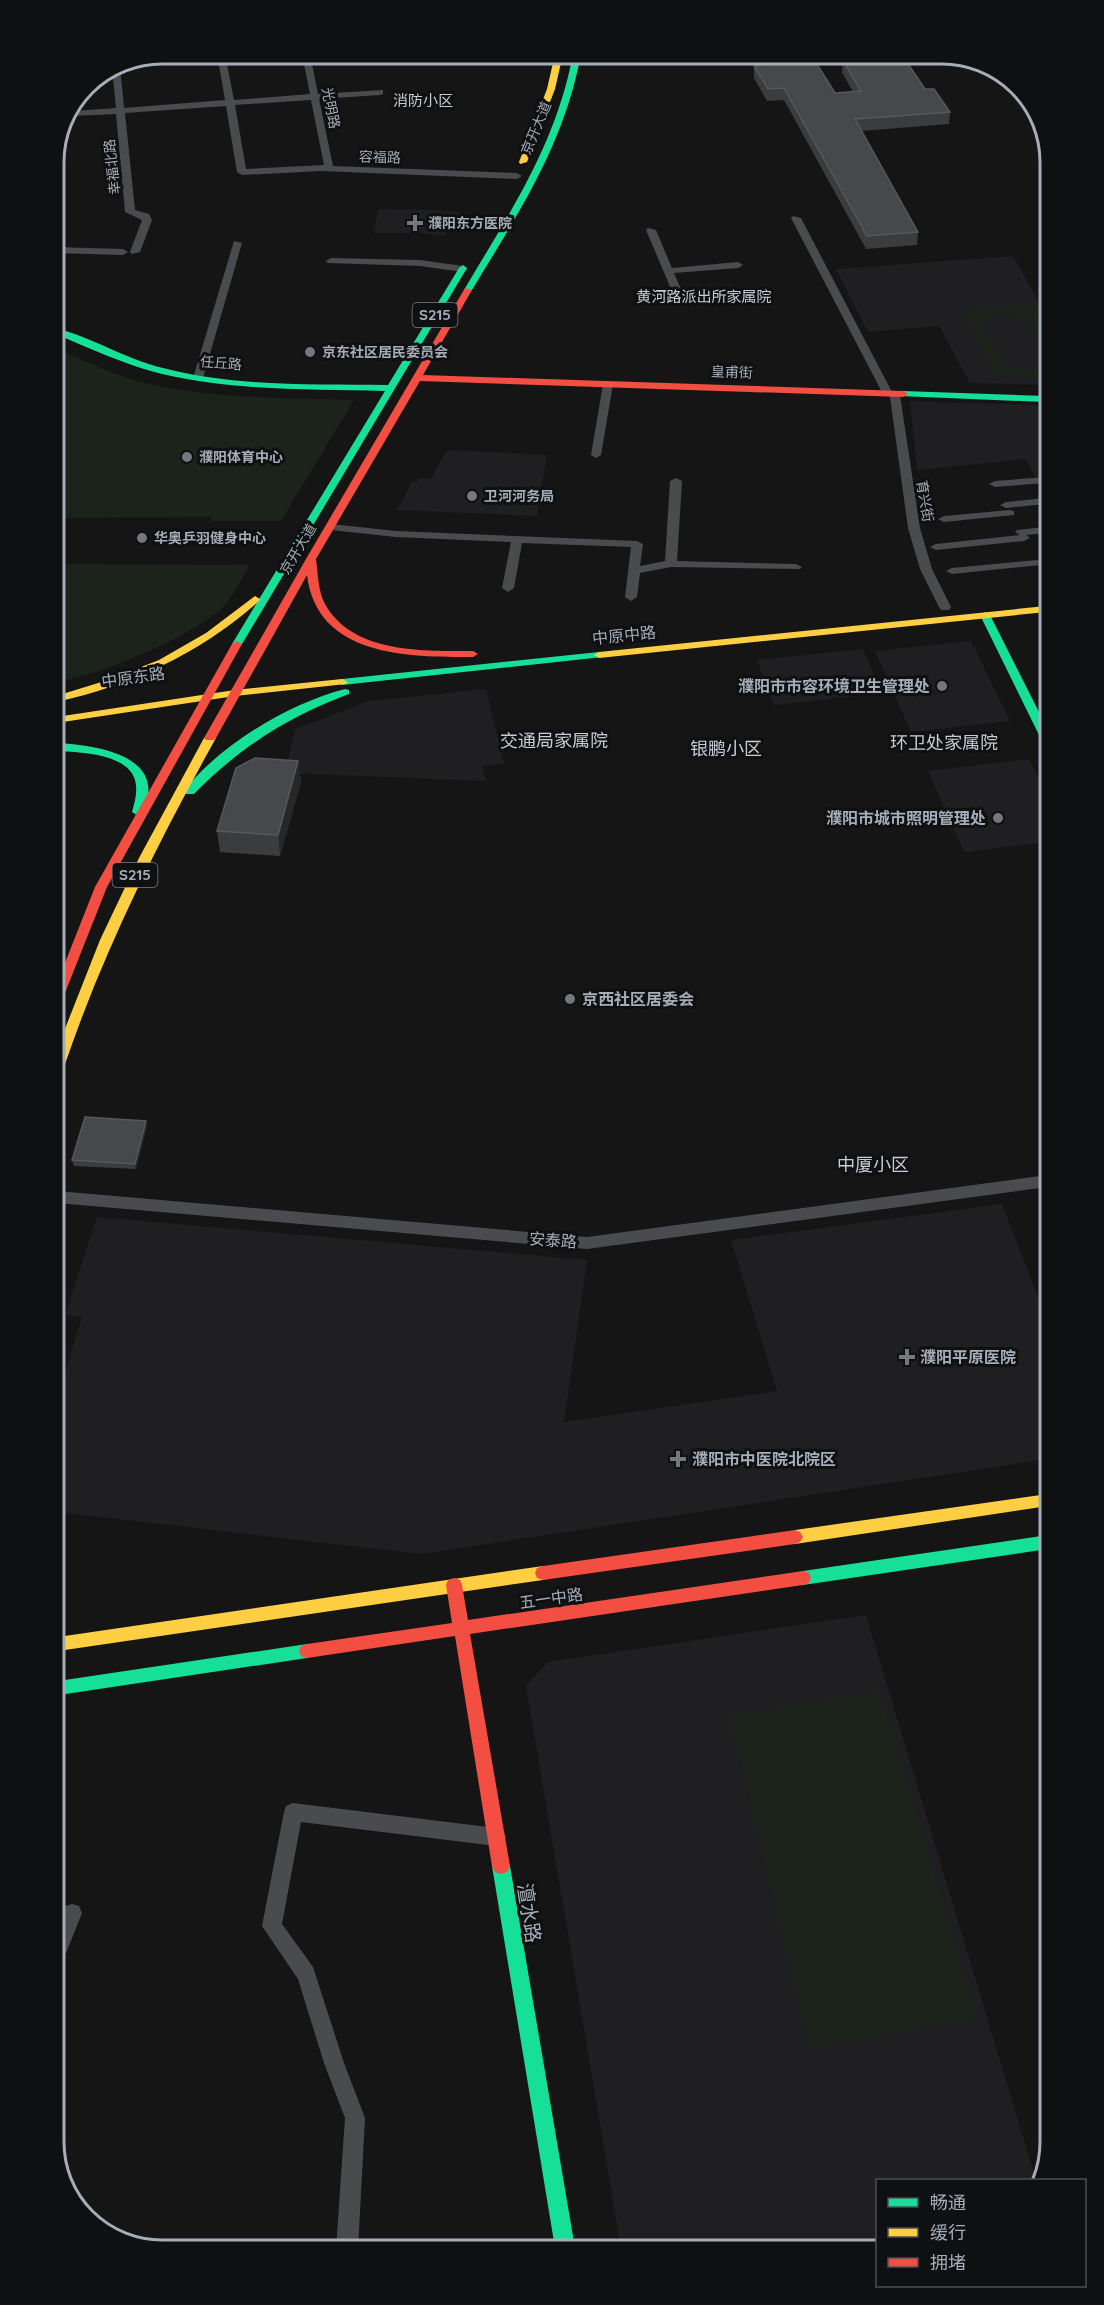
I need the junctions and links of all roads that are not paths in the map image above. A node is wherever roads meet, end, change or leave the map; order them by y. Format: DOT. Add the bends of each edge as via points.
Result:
graph roads {
  1 [pos="223,64"];
  2 [pos="308,64"];
  3 [pos="558,65"];
  4 [pos="575,65"];
  5 [pos="117,76"];
  6 [pos="380,92"];
  7 [pos="315,97"];
  8 [pos="230,103"];
  9 [pos="120,111"];
  10 [pos="78,114"];
  11 [pos="330,168"];
  12 [pos="517,176"];
  13 [pos="508,191"];
  14 [pos="796,218"];
  15 [pos="651,230"];
  16 [pos="237,243"];
  17 [pos="65,250"];
  18 [pos="123,252"];
  19 [pos="135,252"];
  20 [pos="331,261"];
  21 [pos="466,264"];
  22 [pos="738,265"];
  23 [pos="668,271"];
  24 [pos="681,301"];
  25 [pos="65,335"];
  26 [pos="65,341"];
  27 [pos="198,378"];
  28 [pos="418,378"];
  29 [pos="608,384"];
  30 [pos="389,391"];
  31 [pos="891,394"];
  32 [pos="1040,399"];
  33 [pos="596,455"];
  34 [pos="1040,480"];
  35 [pos="676,481"];
  36 [pos="995,484"];
  37 [pos="1040,502"];
  38 [pos="944,519"];
  39 [pos="331,527"];
  40 [pos="1040,531"];
  41 [pos="517,539"];
  42 [pos="936,547"];
  43 [pos="311,559"];
  44 [pos="1039,559"];
  45 [pos="286,564"];
  46 [pos="671,564"];
  47 [pos="796,567"];
  48 [pos="634,570"];
  49 [pos="952,572"];
  50 [pos="508,588"];
  51 [pos="631,597"];
  52 [pos="1040,598"];
  53 [pos="945,607"];
  54 [pos="1040,610"];
  55 [pos="985,615"];
  56 [pos="479,654"];
  57 [pos="492,665"];
  58 [pos="243,679"];
  59 [pos="214,682"];
  60 [pos="193,685"];
  61 [pos="235,693"];
  62 [pos="65,696"];
  63 [pos="114,696"];
  64 [pos="206,697"];
  65 [pos="65,704"];
  66 [pos="65,719"];
  67 [pos="1040,724"];
  68 [pos="65,747"];
  69 [pos="160,827"];
  70 [pos="123,848"];
  71 [pos="65,978"];
  72 [pos="65,1044"];
  73 [pos="1040,1182"];
  74 [pos="64,1198"];
  75 [pos="1040,1501"];
  76 [pos="1040,1543"];
  77 [pos="454,1585"];
  78 [pos="462,1628"];
  79 [pos="64,1643"];
  80 [pos="64,1687"];
  81 [pos="496,1837"];
  82 [pos="72,1913"];
  83 [pos="64,1933"];
  84 [pos="348,2240"];
  85 [pos="564,2240"];
  1 -- 8 [label="street"];
  2 -- 7 [label="street, 光明路"];
  3 -- 12 [label="main road, 京开大道" via="552,89"];
  4 -- 28 [label="main road, 京开大道 / S215" via="570,90 530,184"];
  5 -- 9 [label="street, 幸福北路"];
  6 -- 7 [label="street"];
  7 -- 8 [label="street"];
  7 -- 11 [label="street, 光明路"];
  8 -- 9 [label="street"];
  8 -- 11 [label="street, 容福路" via="242,172"];
  9 -- 10 [label="street"];
  9 -- 19 [label="street, 幸福北路" via="130,212 146,216 147,220"];
  11 -- 12 [label="street, 容福路"];
  12 -- 13 [label="main road, 京开大道"];
  14 -- 31 [label="street, 育兴街"];
  15 -- 23 [label="street"];
  16 -- 27 [label="street"];
  17 -- 18 [label="street"];
  20 -- 21 [label="street"];
  21 -- 30 [label="main road, 京开大道 / S215"];
  22 -- 23 [label="street"];
  23 -- 24 [label="street"];
  25 -- 27 [label="main road, 任丘路" via="134,362"];
  26 -- 30 [label="main road, 任丘路" via="127,367 188,382"];
  27 -- 30 [label="main road, 任丘路"];
  28 -- 29 [label="main road, 皇甫街"];
  28 -- 39 [label="main road, 京开大道 / S215"];
  29 -- 31 [label="main road, 皇甫街"];
  29 -- 33 [label="street"];
  30 -- 45 [label="main road, 京开大道 / S215"];
  31 -- 32 [label="main road, 皇甫街"];
  31 -- 53 [label="street, 育兴街" via="914,528"];
  34 -- 36 [label="street"];
  35 -- 46 [label="street"];
  37 -- 38 [label="street"];
  39 -- 41 [label="street"];
  39 -- 43 [label="main road, 京开大道 / S215"];
  40 -- 42 [label="street"];
  41 -- 48 [label="street" via="637,544"];
  41 -- 50 [label="street"];
  43 -- 56 [label="main road" via="317,598 331,620 343,630 392,649"];
  43 -- 58 [label="main road, 京开大道 / S215"];
  44 -- 49 [label="street"];
  45 -- 59 [label="main road, 京开大道 / S215"];
  45 -- 62 [label="main road" via="243,612 201,644 152,669"];
  46 -- 47 [label="street"];
  46 -- 48 [label="street"];
  48 -- 51 [label="street"];
  52 -- 53 [label="main road, 中原中路"];
  53 -- 56 [label="main road, 中原中路"];
  54 -- 55 [label="main road, 中原中路"];
  55 -- 57 [label="main road, 中原中路"];
  55 -- 67 [label="main road"];
  56 -- 58 [label="main road, 中原中路"];
  57 -- 61 [label="main road, 中原中路"];
  57 -- 69 [label="main road" via="381,684 301,707 235,748 203,776"];
  58 -- 59 [label="main road, 中原中路"];
  58 -- 61 [label="main road, 京开大道 / S215"];
  59 -- 60 [label="main road"];
  59 -- 64 [label="main road, 京开大道 / S215"];
  61 -- 64 [label="main road, 中原中路"];
  61 -- 69 [label="main road, 京开大道 / S215"];
  63 -- 65 [label="main road, 中原东路"];
  64 -- 66 [label="main road, 中原东路"];
  64 -- 70 [label="main road, 京开大道 / S215"];
  68 -- 70 [label="main road" via="111,754 133,766 139,774 141,803"];
  69 -- 72 [label="main road, 京开大道 / S215" via="112,923"];
  70 -- 71 [label="main road, 京开大道 / S215" via="87,919"];
  73 -- 74 [label="street, 安泰路" via="587,1243"];
  75 -- 77 [label="main road, 五一中路"];
  76 -- 78 [label="main road, 五一中路"];
  77 -- 78 [label="main road, 澶水路"];
  77 -- 79 [label="main road, 五一中路"];
  78 -- 80 [label="main road, 五一中路"];
  78 -- 81 [label="main road, 澶水路"];
  81 -- 84 [label="street" via="293,1812 272,1926 306,1974 355,2118"];
  81 -- 85 [label="main road, 澶水路"];
  82 -- 83 [label="street"];
}
